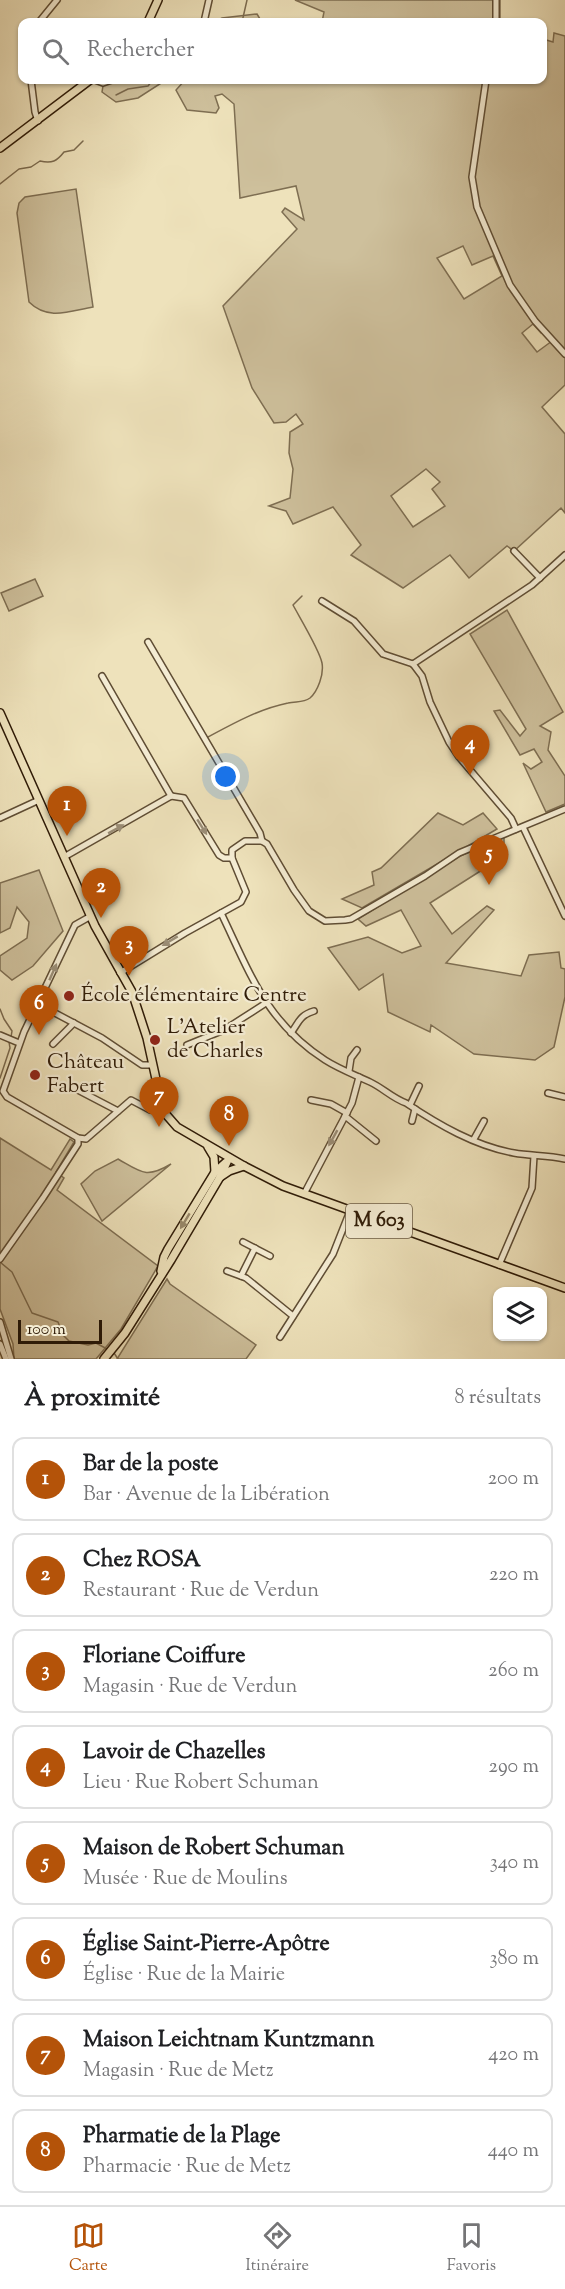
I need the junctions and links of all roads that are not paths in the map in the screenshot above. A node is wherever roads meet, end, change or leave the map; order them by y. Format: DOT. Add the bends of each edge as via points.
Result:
graph roads {
  1 [pos="57,0"];
  2 [pos="158,0"];
  3 [pos="209,0"];
  4 [pos="496,0"];
  5 [pos="42,18"];
  6 [pos="150,18"];
  7 [pos="205,18"];
  8 [pos="496,18"];
  9 [pos="32,84"];
  10 [pos="85,84"];
  11 [pos="485,84"];
  12 [pos="38,121"];
  13 [pos="0,148"];
  14 [pos="565,354"];
  15 [pos="514,551"];
  16 [pos="565,555"];
  17 [pos="540,578"];
  18 [pos="322,601"];
  19 [pos="148,642"];
  20 [pos="413,664"];
  21 [pos="102,676"];
  22 [pos="0,713"];
  23 [pos="171,796"];
  24 [pos="39,800"];
  25 [pos="565,809"];
  26 [pos="0,818"];
  27 [pos="519,828"];
  28 [pos="262,841"];
  29 [pos="64,857"];
  30 [pos="232,858"];
  31 [pos="221,913"];
  32 [pos="90,916"];
  33 [pos="565,916"];
  34 [pos="120,973"];
  35 [pos="266,1003"];
  36 [pos="38,1004"];
  37 [pos="314,1011"];
  38 [pos="74,1023"];
  39 [pos="291,1033"];
  40 [pos="0,1035"];
  41 [pos="19,1043"];
  42 [pos="53,1044"];
  43 [pos="188,1045"];
  44 [pos="357,1050"];
  45 [pos="153,1065"];
  46 [pos="349,1071"];
  47 [pos="359,1077"];
  48 [pos="419,1086"];
  49 [pos="74,1088"];
  50 [pos="548,1093"];
  51 [pos="565,1097"];
  52 [pos="311,1100"];
  53 [pos="410,1105"];
  54 [pos="415,1109"];
  55 [pos="118,1111"];
  56 [pos="163,1111"];
  57 [pos="346,1114"];
  58 [pos="412,1121"];
  59 [pos="484,1121"];
  60 [pos="78,1138"];
  61 [pos="474,1139"];
  62 [pos="376,1141"];
  63 [pos="207,1145"];
  64 [pos="534,1155"];
  65 [pos="565,1159"];
  66 [pos="227,1160"];
  67 [pos="244,1167"];
  68 [pos="217,1174"];
  69 [pos="304,1194"];
  70 [pos="350,1211"];
  71 [pos="243,1242"];
  72 [pos="255,1248"];
  73 [pos="270,1256"];
  74 [pos="0,1259"];
  75 [pos="499,1265"];
  76 [pos="227,1271"];
  77 [pos="241,1276"];
  78 [pos="565,1288"];
  79 [pos="293,1316"];
  80 [pos="0,1322"];
  81 [pos="280,1337"];
  82 [pos="2,1341"];
  83 [pos="5,1357"];
  84 [pos="104,1359"];
  1 -- 5 [label="street"];
  2 -- 6 [label="main road"];
  3 -- 7 [label="street"];
  4 -- 8 [label="street"];
  9 -- 12 [label="street"];
  10 -- 12 [label="main road"];
  11 -- 14 [label="street" via="472,184 477,207 510,285"];
  12 -- 13 [label="main road"];
  15 -- 17 [label="street"];
  16 -- 17 [label="street"];
  17 -- 20 [label="street"];
  18 -- 20 [label="street" via="354,621 383,654"];
  19 -- 28 [label="street"];
  20 -- 27 [label="street" via="422,676 449,742"];
  21 -- 23 [label="street"];
  22 -- 24 [label="main road"];
  29 -- 23 [label="street, one-way"];
  23 -- 30 [label="street, one-way" via="184,798 220,856"];
  24 -- 26 [label="street"];
  24 -- 29 [label="main road"];
  25 -- 27 [label="street"];
  27 -- 28 [label="street" via="459,853 351,919 333,922 309,911"];
  27 -- 33 [label="street"];
  28 -- 30 [label="street" via="237,845"];
  29 -- 32 [label="main road"];
  30 -- 31 [label="street" via="246,896"];
  31 -- 34 [label="street, one-way"];
  31 -- 35 [label="street"];
  32 -- 34 [label="main road"];
  36 -- 32 [label="street, one-way" via="75,925"];
  34 -- 45 [label="main road" via="135,1002"];
  35 -- 39 [label="street"];
  35 -- 43 [label="street" via="224,1030"];
  36 -- 38 [label="street"];
  36 -- 41 [label="street"];
  37 -- 39 [label="street" via="298,1020"];
  38 -- 42 [label="street"];
  38 -- 45 [label="street" via="142,1065"];
  39 -- 46 [label="street" via="326,1060"];
  40 -- 41 [label="street"];
  41 -- 60 [label="street" via="2,1088 4,1095"];
  44 -- 46 [label="street"];
  45 -- 56 [label="main road"];
  46 -- 47 [label="street"];
  47 -- 53 [label="street"];
  47 -- 57 [label="street"];
  48 -- 53 [label="street"];
  49 -- 55 [label="street"];
  50 -- 51 [label="street"];
  52 -- 57 [label="street" via="331,1104"];
  53 -- 54 [label="street"];
  54 -- 58 [label="street"];
  54 -- 61 [label="street" via="457,1134"];
  55 -- 56 [label="street" via="127,1102 135,1101 150,1110"];
  55 -- 60 [label="street" via="91,1137"];
  56 -- 63 [label="main road, M 603" via="177,1127"];
  57 -- 62 [label="street"];
  57 -- 69 [label="street, one-way"];
  59 -- 61 [label="street"];
  60 -- 74 [label="street" via="60,1172"];
  61 -- 64 [label="street" via="490,1148"];
  63 -- 66 [label="main road, M 603"];
  63 -- 68 [label="main road"];
  64 -- 65 [label="street"];
  64 -- 75 [label="street" via="532,1188"];
  66 -- 67 [label="main road, M 603"];
  66 -- 68 [label="main road"];
  67 -- 68 [label="main road"];
  67 -- 69 [label="main road, M 603"];
  68 -- 84 [label="main road" via="164,1257 161,1274 125,1333"];
  69 -- 70 [label="main road, M 603"];
  70 -- 75 [label="main road, M 603"];
  70 -- 79 [label="street" via="333,1254"];
  71 -- 72 [label="street"];
  72 -- 73 [label="street"];
  72 -- 77 [label="street"];
  75 -- 78 [label="main road, M 603"];
  76 -- 77 [label="street"];
  77 -- 79 [label="street"];
  79 -- 81 [label="street"];
  80 -- 82 [label="street"];
  82 -- 83 [label="street"];
}
